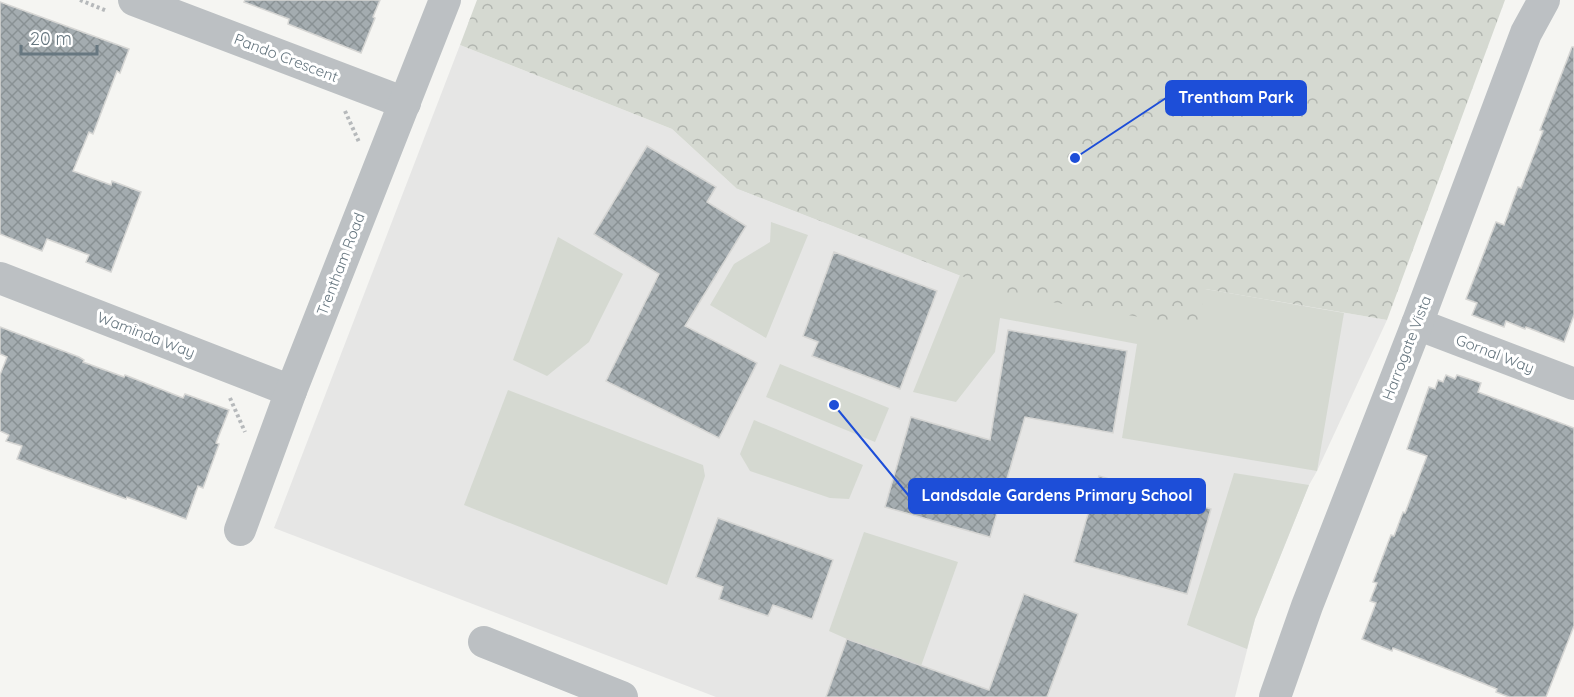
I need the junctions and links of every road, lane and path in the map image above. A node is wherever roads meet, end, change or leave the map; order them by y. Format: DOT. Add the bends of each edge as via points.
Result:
graph roads {
  1 [pos="134,0"];
  2 [pos="445,0"];
  3 [pos="1544,0"];
  4 [pos="405,103"];
  5 [pos="0,278"];
  6 [pos="1417,324"];
  7 [pos="1574,384"];
  8 [pos="291,391"];
  9 [pos="240,530"];
  10 [pos="484,642"];
  11 [pos="622,697"];
  12 [pos="1275,697"];
  1 -- 4 [label="street, Pando Crescent"];
  2 -- 4 [label="street, Trentham Road"];
  3 -- 6 [label="street, Harrogate Vista" via="1526,33"];
  4 -- 8 [label="street, Trentham Road"];
  5 -- 8 [label="street, Waminda Way"];
  6 -- 7 [label="street, Gornal Way"];
  6 -- 12 [label="street, Harrogate Vista"];
  8 -- 9 [label="street, Trentham Road"];
  10 -- 11 [label="street"];
}
